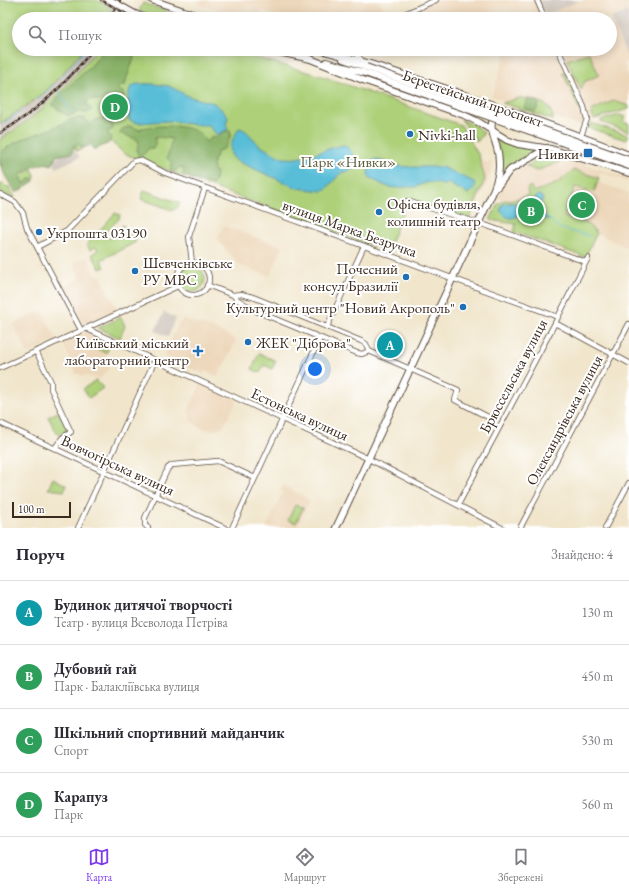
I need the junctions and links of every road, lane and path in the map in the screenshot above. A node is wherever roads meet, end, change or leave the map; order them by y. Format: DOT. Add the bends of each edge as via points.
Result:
graph roads {
  1 [pos="110,0"];
  2 [pos="152,0"];
  3 [pos="436,0"];
  4 [pos="537,0"];
  5 [pos="162,2"];
  6 [pos="132,12"];
  7 [pos="188,12"];
  8 [pos="409,12"];
  9 [pos="542,12"];
  10 [pos="299,56"];
  11 [pos="333,56"];
  12 [pos="345,56"];
  13 [pos="358,56"];
  14 [pos="561,56"];
  15 [pos="308,58"];
  16 [pos="362,61"];
  17 [pos="366,70"];
  18 [pos="480,100"];
  19 [pos="511,111"];
  20 [pos="464,115"];
  21 [pos="560,128"];
  22 [pos="492,130"];
  23 [pos="567,137"];
  24 [pos="580,138"];
  25 [pos="564,147"];
  26 [pos="547,148"];
  27 [pos="573,150"];
  28 [pos="557,151"];
  29 [pos="629,155"];
  30 [pos="578,157"];
  31 [pos="629,160"];
  32 [pos="629,166"];
  33 [pos="629,173"];
  34 [pos="205,188"];
  35 [pos="0,194"];
  36 [pos="492,194"];
  37 [pos="407,201"];
  38 [pos="478,223"];
  39 [pos="364,246"];
  40 [pos="37,247"];
  41 [pos="192,263"];
  42 [pos="452,278"];
  43 [pos="207,285"];
  44 [pos="178,286"];
  45 [pos="233,295"];
  46 [pos="558,317"];
  47 [pos="555,322"];
  48 [pos="629,324"];
  49 [pos="327,327"];
  50 [pos="83,329"];
  51 [pos="320,338"];
  52 [pos="36,351"];
  53 [pos="369,351"];
  54 [pos="613,354"];
  55 [pos="155,360"];
  56 [pos="629,362"];
  57 [pos="0,368"];
  58 [pos="410,369"];
  59 [pos="490,418"];
  60 [pos="283,419"];
  61 [pos="0,423"];
  62 [pos="55,448"];
  63 [pos="369,459"];
  64 [pos="103,471"];
  65 [pos="255,478"];
  66 [pos="629,483"];
  67 [pos="155,495"];
  68 [pos="458,505"];
  69 [pos="78,528"];
  70 [pos="148,528"];
  71 [pos="225,528"];
  72 [pos="232,528"];
  73 [pos="336,528"];
  74 [pos="502,528"];
  75 [pos="520,528"];
  76 [pos="605,528"];
  1 -- 6 [label="main road, bridge"];
  2 -- 5 [label="main road"];
  3 -- 8 [label="street"];
  4 -- 9 [label="street"];
  5 -- 7 [label="main road"];
  10 -- 15 [label="main road, Берестейський проспект"];
  11 -- 17 [label="main road, Берестейський проспект"];
  12 -- 16 [label="main road, Берестейський проспект"];
  13 -- 16 [label="street"];
  14 -- 24 [label="street" via="587,119"];
  15 -- 17 [label="main road, Берестейський проспект"];
  15 -- 20 [label="main road, Берестейський проспект"];
  16 -- 18 [label="main road, Берестейський проспект"];
  17 -- 31 [label="main road, Берестейський проспект, bridge"];
  17 -- 32 [label="main road, Берестейський проспект, bridge"];
  18 -- 19 [label="main road, Берестейський проспект"];
  18 -- 20 [label="main road" via="484,106 483,113 478,117"];
  19 -- 21 [label="main road, Берестейський проспект"];
  19 -- 22 [label="main road" via="496,115 492,122"];
  20 -- 22 [label="main road, Берестейський проспект"];
  21 -- 23 [label="main road"];
  21 -- 24 [label="main road, Берестейський проспект"];
  22 -- 26 [label="main road, Берестейський проспект" via="518,144"];
  22 -- 36 [label="main road" via="499,167"];
  24 -- 29 [label="main road, Берестейський проспект"];
  25 -- 28 [label="main road"];
  26 -- 28 [label="main road, Берестейський проспект"];
  26 -- 36 [label="main road" via="510,170"];
  27 -- 30 [label="main road"];
  28 -- 30 [label="main road, Берестейський проспект"];
  30 -- 33 [label="main road, Берестейський проспект"];
  34 -- 39 [label="street, вулиця Марка Безручка"];
  34 -- 40 [label="street, вулиця Марка Безручка" via="165,173 140,160 134,161 67,231"];
  34 -- 41 [label="street" via="188,236"];
  35 -- 40 [label="street" via="14,202 23,213"];
  36 -- 38 [label="main road"];
  37 -- 38 [label="street"];
  38 -- 42 [label="main road"];
  38 -- 46 [label="street, Брюссельська вулиця" via="587,260"];
  39 -- 42 [label="street, вулиця Марка Безручка"];
  39 -- 49 [label="street"];
  40 -- 50 [label="street"];
  41 -- 43 [label="street" via="204,268 208,276"];
  41 -- 44 [label="street" via="179,270"];
  42 -- 46 [label="street, вулиця Марка Безручка"];
  42 -- 58 [label="main road"];
  43 -- 44 [label="street" via="201,292 193,295 184,292"];
  43 -- 45 [label="street"];
  44 -- 50 [label="street"];
  45 -- 49 [label="street" via="254,297"];
  45 -- 51 [label="street" via="256,311"];
  46 -- 47 [label="street, Брюссельська вулиця"];
  47 -- 54 [label="street"];
  47 -- 68 [label="street, Брюссельська вулиця"];
  48 -- 54 [label="street, Олександрівська вулиця"];
  49 -- 53 [label="street" via="361,341 366,344"];
  50 -- 52 [label="street"];
  50 -- 55 [label="street, Естонська вулиця"];
  51 -- 53 [label="street" via="357,354"];
  51 -- 60 [label="street"];
  52 -- 57 [label="street"];
  52 -- 62 [label="street" via="71,432 62,438"];
  53 -- 58 [label="street"];
  54 -- 56 [label="street"];
  54 -- 75 [label="street, Олександрівська вулиця"];
  55 -- 60 [label="street, Естонська вулиця"];
  55 -- 64 [label="street"];
  58 -- 59 [label="street" via="458,390 455,400"];
  58 -- 63 [label="main road"];
  60 -- 63 [label="street, Естонська вулиця"];
  60 -- 65 [label="street"];
  61 -- 62 [label="street, Вовчогірська вулиця"];
  62 -- 64 [label="street, Вовчогірська вулиця"];
  63 -- 68 [label="street, Естонська вулиця"];
  63 -- 73 [label="main road"];
  64 -- 67 [label="street, Вовчогірська вулиця"];
  64 -- 69 [label="street"];
  65 -- 67 [label="street" via="218,460 172,465 168,468"];
  65 -- 72 [label="street"];
  66 -- 76 [label="street"];
  67 -- 70 [label="street" via="145,518 145,525"];
  67 -- 71 [label="street, Вовчогірська вулиця"];
  68 -- 74 [label="street, Естонська вулиця"];
}
